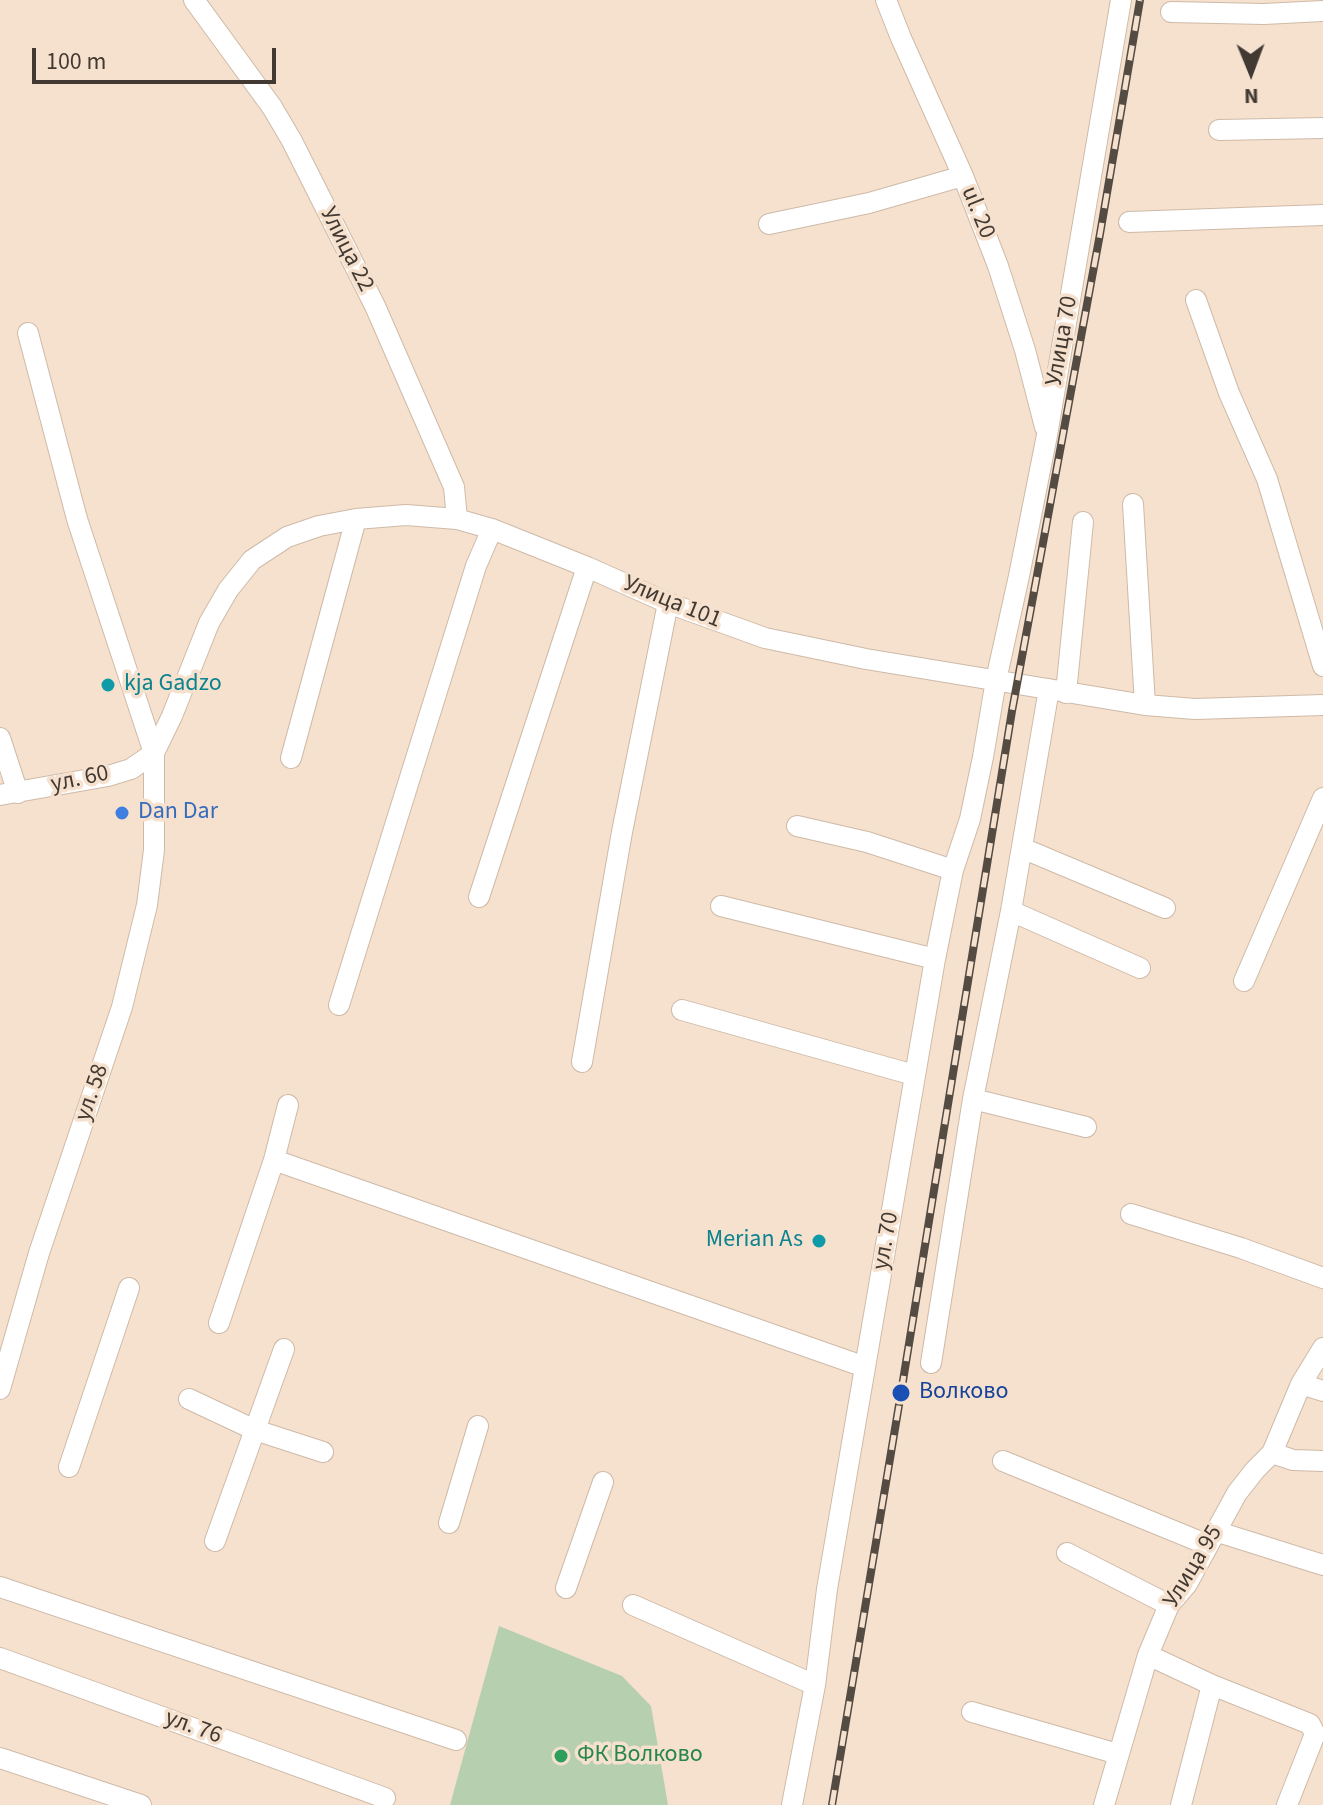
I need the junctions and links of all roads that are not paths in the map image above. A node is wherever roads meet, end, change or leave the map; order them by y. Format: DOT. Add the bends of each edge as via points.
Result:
graph roads {
  1 [pos="194,0"];
  2 [pos="886,0"];
  3 [pos="1121,0"];
  4 [pos="1323,11"];
  5 [pos="1171,12"];
  6 [pos="1323,128"];
  7 [pos="1219,130"];
  8 [pos="963,176"];
  9 [pos="1323,215"];
  10 [pos="1129,222"];
  11 [pos="769,224"];
  12 [pos="1196,300"];
  13 [pos="28,333"];
  14 [pos="1047,435"];
  15 [pos="1133,504"];
  16 [pos="356,519"];
  17 [pos="457,519"];
  18 [pos="1083,522"];
  19 [pos="492,529"];
  20 [pos="587,567"];
  21 [pos="668,603"];
  22 [pos="1323,666"];
  23 [pos="996,680"];
  24 [pos="1057,691"];
  25 [pos="1145,705"];
  26 [pos="1323,705"];
  27 [pos="0,738"];
  28 [pos="154,753"];
  29 [pos="291,758"];
  30 [pos="9,794"];
  31 [pos="1323,798"];
  32 [pos="797,826"];
  33 [pos="1022,848"];
  34 [pos="953,870"];
  35 [pos="479,897"];
  36 [pos="721,906"];
  37 [pos="1165,908"];
  38 [pos="1011,911"];
  39 [pos="935,959"];
  40 [pos="1140,968"];
  41 [pos="1244,981"];
  42 [pos="339,1005"];
  43 [pos="682,1010"];
  44 [pos="582,1062"];
  45 [pos="914,1075"];
  46 [pos="973,1099"];
  47 [pos="288,1105"];
  48 [pos="1086,1127"];
  49 [pos="274,1160"];
  50 [pos="1131,1214"];
  51 [pos="1323,1278"];
  52 [pos="129,1288"];
  53 [pos="219,1323"];
  54 [pos="1323,1348"];
  55 [pos="284,1349"];
  56 [pos="931,1363"];
  57 [pos="865,1367"];
  58 [pos="1301,1384"];
  59 [pos="0,1389"];
  60 [pos="1323,1391"];
  61 [pos="189,1399"];
  62 [pos="478,1426"];
  63 [pos="255,1430"];
  64 [pos="323,1452"];
  65 [pos="1272,1453"];
  66 [pos="1003,1461"];
  67 [pos="1323,1461"];
  68 [pos="69,1467"];
  69 [pos="603,1482"];
  70 [pos="449,1523"];
  71 [pos="1212,1538"];
  72 [pos="215,1541"];
  73 [pos="1067,1553"];
  74 [pos="1323,1565"];
  75 [pos="0,1587"];
  76 [pos="566,1588"];
  77 [pos="633,1605"];
  78 [pos="1169,1605"];
  79 [pos="1148,1655"];
  80 [pos="0,1658"];
  81 [pos="815,1685"];
  82 [pos="1212,1685"];
  83 [pos="972,1712"];
  84 [pos="456,1740"];
  85 [pos="1118,1754"];
  86 [pos="0,1758"];
  87 [pos="385,1798"];
  88 [pos="141,1805"];
  89 [pos="792,1805"];
  90 [pos="1104,1805"];
  91 [pos="1181,1805"];
  92 [pos="1287,1805"];
  1 -- 17 [label="street, Улица 22" via="292,141 375,306 454,487"];
  2 -- 8 [label="street, ul. 20"];
  3 -- 14 [label="street, Улица 70"];
  4 -- 5 [label="street"];
  6 -- 7 [label="street"];
  8 -- 11 [label="street"];
  8 -- 14 [label="street, ul. 20" via="1003,279"];
  9 -- 10 [label="street"];
  12 -- 22 [label="street" via="1267,479"];
  13 -- 28 [label="street" via="77,519"];
  14 -- 23 [label="street, Улица 70"];
  15 -- 25 [label="street"];
  16 -- 17 [label="street, Улица 101"];
  16 -- 28 [label="street, Улица 101" via="287,537 252,560 209,623"];
  16 -- 29 [label="street"];
  17 -- 19 [label="street, Улица 101"];
  18 -- 24 [label="street"];
  19 -- 20 [label="street, Улица 101"];
  19 -- 42 [label="street"];
  20 -- 21 [label="street, Улица 101"];
  20 -- 35 [label="street"];
  21 -- 23 [label="street, Улица 101" via="765,638"];
  21 -- 44 [label="street"];
  23 -- 24 [label="street, Улица 101"];
  23 -- 34 [label="street, ул. 70" via="970,819"];
  24 -- 25 [label="street, Улица 101"];
  24 -- 33 [label="street"];
  25 -- 26 [label="street, Улица 101"];
  27 -- 30 [label="street"];
  28 -- 30 [label="street, ул. 60" via="131,769 108,776"];
  28 -- 59 [label="street, ул. 58" via="154,850 135,960"];
  31 -- 41 [label="street"];
  32 -- 34 [label="street"];
  33 -- 37 [label="street"];
  33 -- 38 [label="street"];
  34 -- 39 [label="street, ул. 70"];
  36 -- 39 [label="street"];
  38 -- 40 [label="street"];
  38 -- 46 [label="street"];
  39 -- 45 [label="street, ул. 70"];
  43 -- 45 [label="street"];
  45 -- 57 [label="street, ул. 70"];
  46 -- 48 [label="street"];
  46 -- 56 [label="street"];
  47 -- 49 [label="street"];
  49 -- 53 [label="street"];
  49 -- 57 [label="street"];
  50 -- 51 [label="street"];
  52 -- 68 [label="street"];
  54 -- 58 [label="street, Улица 95"];
  55 -- 63 [label="street"];
  57 -- 81 [label="street, ул. 70"];
  58 -- 60 [label="street"];
  58 -- 65 [label="street, Улица 95"];
  61 -- 63 [label="street"];
  62 -- 70 [label="street"];
  63 -- 64 [label="street"];
  63 -- 72 [label="street"];
  65 -- 67 [label="street"];
  65 -- 71 [label="street, Улица 95" via="1237,1493"];
  66 -- 71 [label="street"];
  69 -- 76 [label="street"];
  71 -- 74 [label="street"];
  71 -- 78 [label="street, Улица 95"];
  73 -- 78 [label="street"];
  75 -- 84 [label="street"];
  77 -- 81 [label="street"];
  78 -- 79 [label="street, Улица 95"];
  79 -- 82 [label="street"];
  79 -- 85 [label="street, Улица 95"];
  80 -- 87 [label="street, ул. 76"];
  81 -- 89 [label="street, ул. 70"];
  82 -- 91 [label="street"];
  82 -- 92 [label="street" via="1310,1724 1315,1734"];
  83 -- 85 [label="street"];
  85 -- 90 [label="street, Улица 95"];
  86 -- 88 [label="street"];
}
